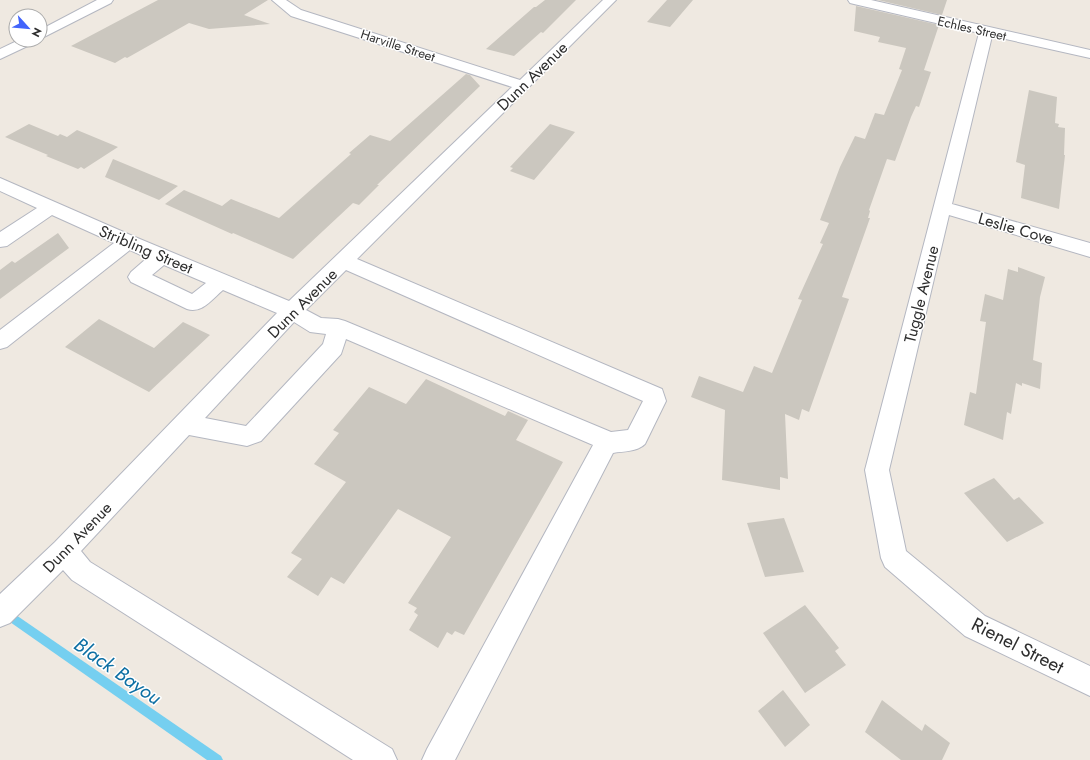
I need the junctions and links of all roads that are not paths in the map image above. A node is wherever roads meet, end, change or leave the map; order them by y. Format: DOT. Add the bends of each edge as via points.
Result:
graph roads {
  1 [pos="108,0"];
  2 [pos="278,0"];
  3 [pos="610,0"];
  4 [pos="856,0"];
  5 [pos="48,31"];
  6 [pos="986,31"];
  7 [pos="14,48"];
  8 [pos="1090,54"];
  9 [pos="0,55"];
  10 [pos="522,85"];
  11 [pos="0,184"];
  12 [pos="50,207"];
  13 [pos="943,207"];
  14 [pos="0,241"];
  15 [pos="128,242"];
  16 [pos="1090,250"];
  17 [pos="161,256"];
  18 [pos="344,261"];
  19 [pos="220,281"];
  20 [pos="292,311"];
  21 [pos="338,327"];
  22 [pos="0,341"];
  23 [pos="184,424"];
  24 [pos="606,443"];
  25 [pos="64,551"];
  26 [pos="894,558"];
  27 [pos="0,613"];
  28 [pos="1090,681"];
  29 [pos="381,760"];
  30 [pos="438,760"];
  1 -- 5 [label="street"];
  2 -- 10 [label="street, Harville Street" via="296,13"];
  3 -- 10 [label="street, Dunn Avenue"];
  4 -- 6 [label="street, Echles Street"];
  6 -- 8 [label="street, Echles Street"];
  6 -- 13 [label="street, Tuggle Avenue"];
  7 -- 9 [label="street"];
  10 -- 18 [label="street, Dunn Avenue"];
  11 -- 12 [label="street, Stribling Street"];
  12 -- 14 [label="street"];
  12 -- 15 [label="street, Stribling Street"];
  13 -- 16 [label="street, Leslie Cove"];
  13 -- 26 [label="street, Tuggle Avenue" via="877,470"];
  15 -- 17 [label="street, Stribling Street"];
  15 -- 22 [label="street"];
  17 -- 19 [label="street, Stribling Street"];
  17 -- 19 [label="street" via="138,277 194,304"];
  18 -- 20 [label="street, Dunn Avenue"];
  18 -- 24 [label="street" via="654,396 655,401 634,440"];
  19 -- 20 [label="street, Stribling Street"];
  20 -- 21 [label="street, Stribling Street" via="317,326"];
  20 -- 23 [label="street, Dunn Avenue"];
  21 -- 23 [label="street" via="333,348 253,434 247,436"];
  21 -- 24 [label="street" via="602,438"];
  23 -- 25 [label="street, Dunn Avenue"];
  24 -- 30 [label="street"];
  25 -- 27 [label="street, Dunn Avenue"];
  25 -- 29 [label="street" via="81,571"];
  26 -- 28 [label="street, Rienel Street" via="975,626"];
}
